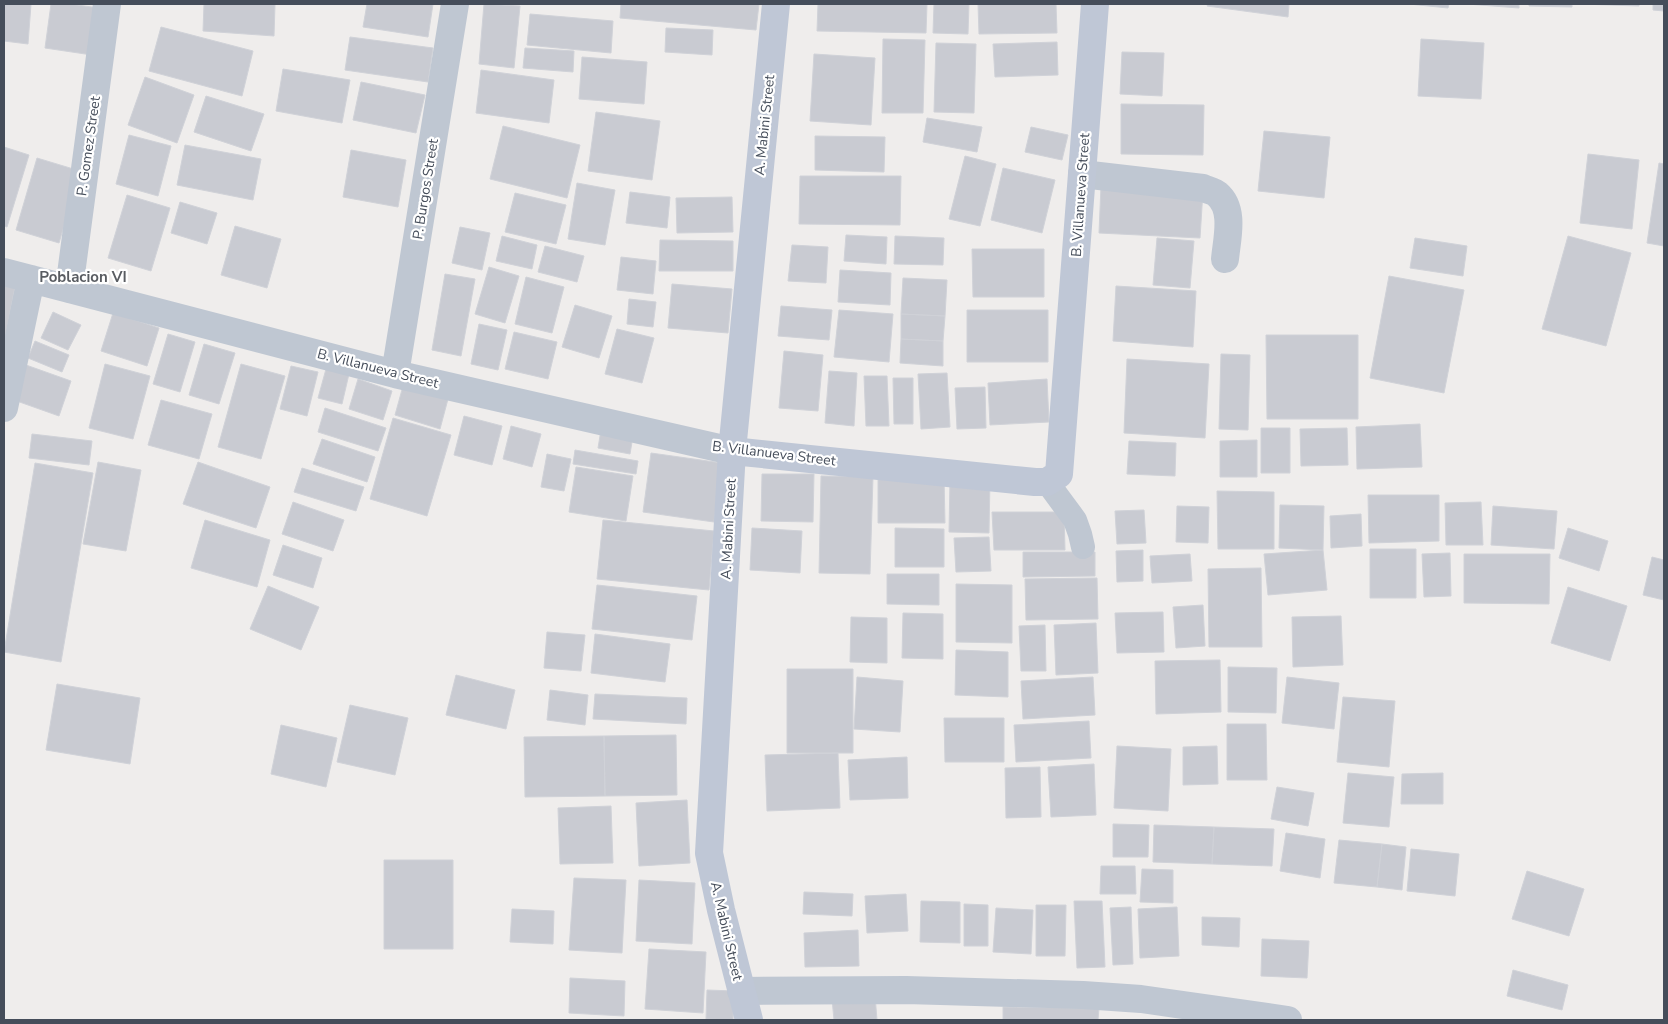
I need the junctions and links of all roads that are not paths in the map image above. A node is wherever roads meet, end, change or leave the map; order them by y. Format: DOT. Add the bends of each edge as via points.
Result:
graph roads {
  1 [pos="107,4"];
  2 [pos="455,4"];
  3 [pos="776,4"];
  4 [pos="1094,4"];
  5 [pos="1082,174"];
  6 [pos="1225,259"];
  7 [pos="4,272"];
  8 [pos="31,280"];
  9 [pos="69,289"];
  10 [pos="396,374"];
  11 [pos="4,408"];
  12 [pos="732,451"];
  13 [pos="1047,482"];
  14 [pos="1083,547"];
  15 [pos="741,991"];
  16 [pos="749,1020"];
  17 [pos="1288,1020"];
  1 -- 9 [label="street, P. Gomez Street"];
  2 -- 10 [label="street, P. Burgos Street"];
  3 -- 12 [label="main road, A. Mabini Street"];
  4 -- 5 [label="main road, B. Villanueva Street"];
  5 -- 6 [label="street" via="1203,188 1216,193 1228,212"];
  5 -- 13 [label="main road, B. Villanueva Street" via="1059,474"];
  7 -- 8 [label="street, B. Villanueva Street"];
  8 -- 9 [label="street, B. Villanueva Street"];
  8 -- 11 [label="street"];
  9 -- 10 [label="street, B. Villanueva Street"];
  10 -- 12 [label="street, B. Villanueva Street"];
  12 -- 13 [label="main road, B. Villanueva Street"];
  12 -- 15 [label="main road, A. Mabini Street" via="709,853"];
  13 -- 14 [label="lane" via="1075,520"];
  15 -- 16 [label="main road, A. Mabini Street"];
  15 -- 17 [label="street" via="906,990 1141,998"];
}
